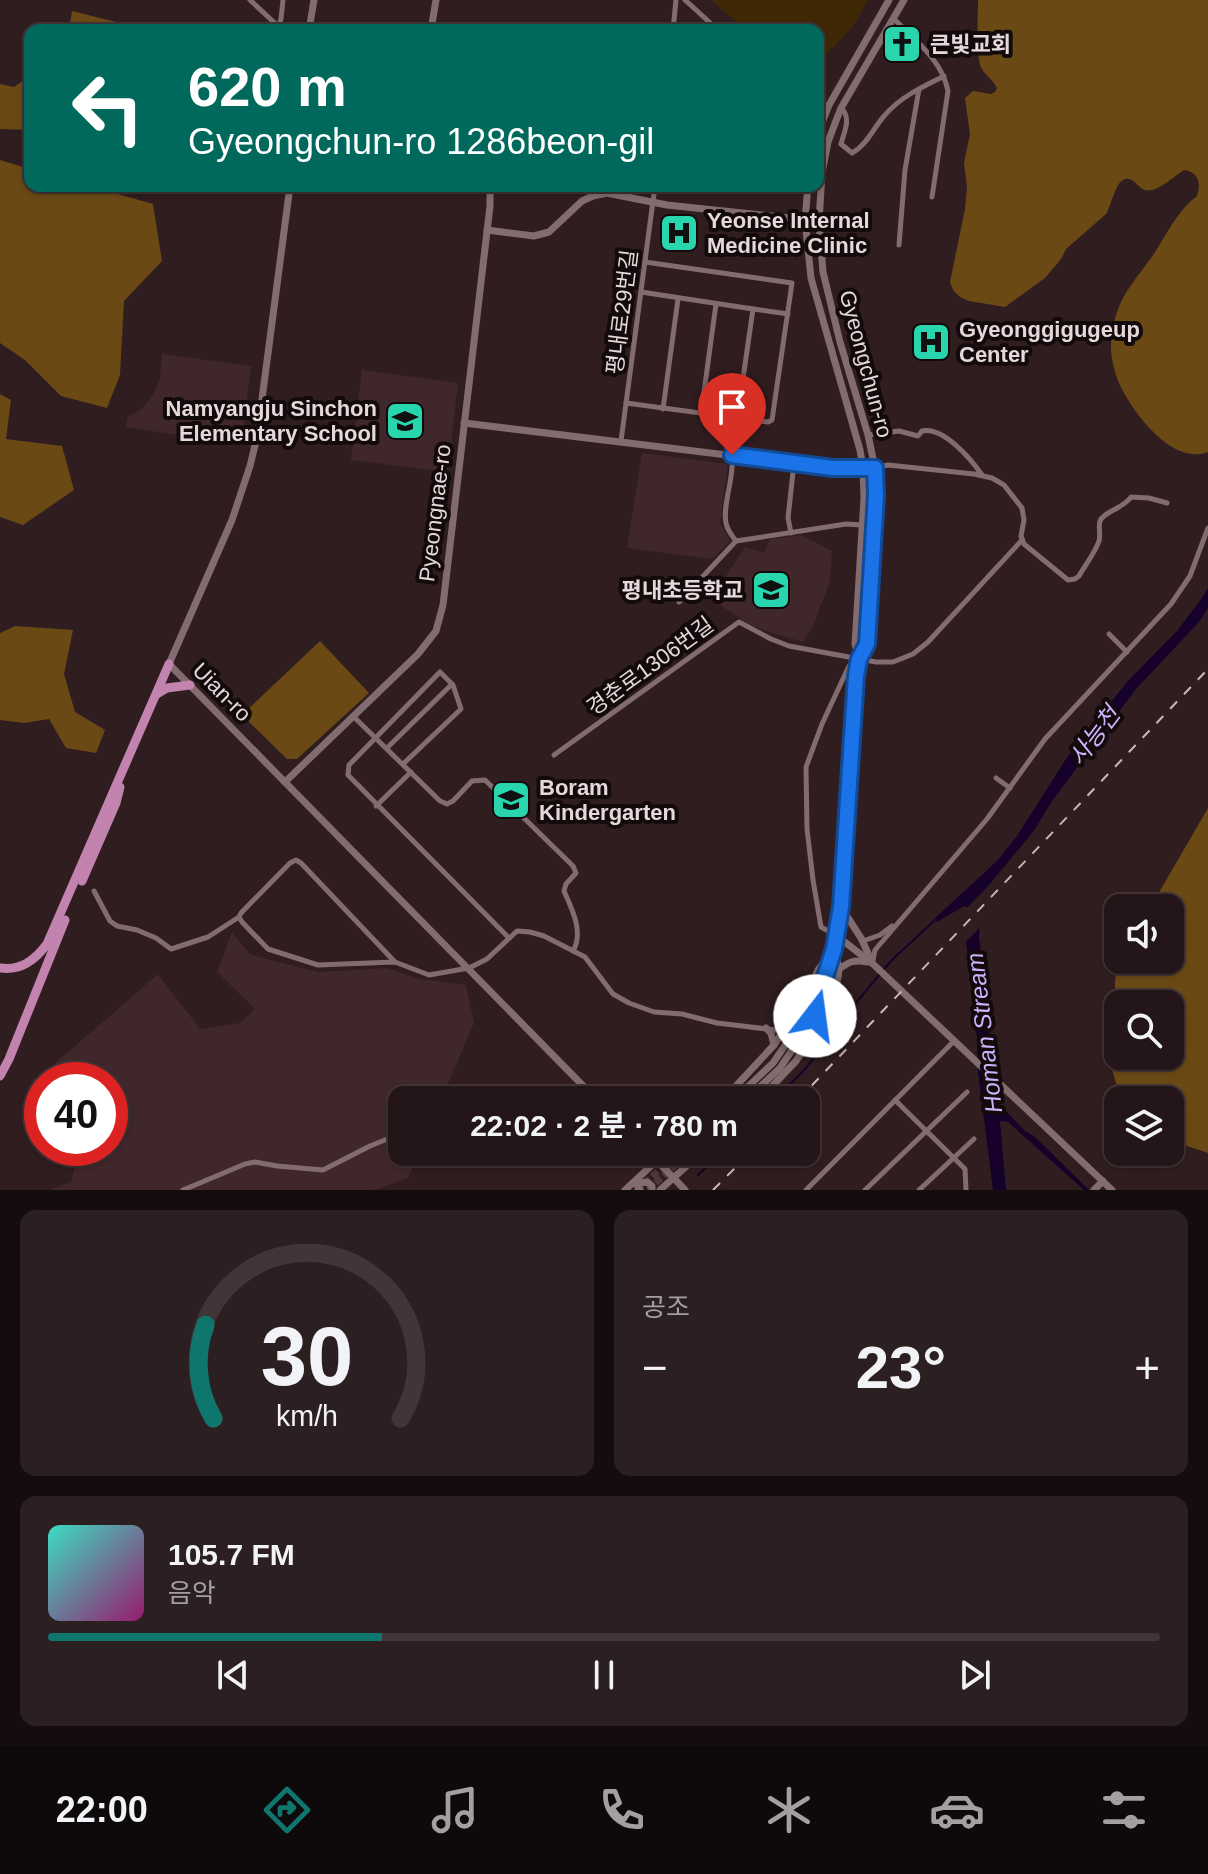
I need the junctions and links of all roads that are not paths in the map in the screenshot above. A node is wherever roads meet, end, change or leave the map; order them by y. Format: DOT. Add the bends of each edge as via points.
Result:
graph roads {
  1 [pos="250,0"];
  2 [pos="314,0"];
  3 [pos="436,0"];
  4 [pos="676,0"];
  5 [pos="685,0"];
  6 [pos="889,0"];
  7 [pos="904,0"];
  8 [pos="282,1"];
  9 [pos="893,18"];
  10 [pos="273,24"];
  11 [pos="279,24"];
  12 [pos="310,24"];
  13 [pos="432,24"];
  14 [pos="674,24"];
  15 [pos="711,24"];
  16 [pos="944,76"];
  17 [pos="919,89"];
  18 [pos="841,108"];
  19 [pos="824,118"];
  20 [pos="841,144"];
  21 [pos="826,151"];
  22 [pos="824,162"];
  23 [pos="289,192"];
  24 [pos="490,192"];
  25 [pos="654,192"];
  26 [pos="807,192"];
  27 [pos="821,192"];
  28 [pos="932,197"];
  29 [pos="652,202"];
  30 [pos="805,220"];
  31 [pos="819,221"];
  32 [pos="487,230"];
  33 [pos="899,245"];
  34 [pos="645,262"];
  35 [pos="641,292"];
  36 [pos="678,299"];
  37 [pos="716,304"];
  38 [pos="753,309"];
  39 [pos="788,314"];
  40 [pos="626,403"];
  41 [pos="663,409"];
  42 [pos="701,414"];
  43 [pos="737,418"];
  44 [pos="464,423"];
  45 [pos="868,435"];
  46 [pos="621,441"];
  47 [pos="732,455"];
  48 [pos="794,463"];
  49 [pos="863,468"];
  50 [pos="875,468"];
  51 [pos="982,476"];
  52 [pos="1167,503"];
  53 [pos="862,525"];
  54 [pos="1208,528"];
  55 [pos="791,533"];
  56 [pos="1022,540"];
  57 [pos="736,541"];
  58 [pos="679,602"];
  59 [pos="1109,634"];
  60 [pos="1127,652"];
  61 [pos="859,659"];
  62 [pos="169,664"];
  63 [pos="452,684"];
  64 [pos="190,685"];
  65 [pos="157,694"];
  66 [pos="354,717"];
  67 [pos="375,737"];
  68 [pos="387,748"];
  69 [pos="554,755"];
  70 [pos="403,764"];
  71 [pos="125,768"];
  72 [pos="411,772"];
  73 [pos="996,778"];
  74 [pos="285,782"];
  75 [pos="1010,788"];
  76 [pos="376,806"];
  77 [pos="94,891"];
  78 [pos="841,907"];
  79 [pos="905,914"];
  80 [pos="239,917"];
  81 [pos="837,936"];
  82 [pos="509,938"];
  83 [pos="863,941"];
  84 [pos="834,949"];
  85 [pos="573,951"];
  86 [pos="395,962"];
  87 [pos="875,966"];
  88 [pos="0,968"];
  89 [pos="469,968"];
  90 [pos="839,969"];
  91 [pos="816,1005"];
  92 [pos="766,1028"];
  93 [pos="785,1031"];
  94 [pos="955,1041"];
  95 [pos="774,1045"];
  96 [pos="0,1076"];
  97 [pos="583,1086"];
  98 [pos="736,1086"];
  99 [pos="749,1086"];
  100 [pos="761,1086"];
  101 [pos="772,1086"];
  102 [pos="967,1092"];
  103 [pos="895,1100"];
  104 [pos="927,1131"];
  105 [pos="388,1139"];
  106 [pos="974,1139"];
  107 [pos="953,1158"];
  108 [pos="651,1166"];
  109 [pos="663,1166"];
  110 [pos="686,1166"];
  111 [pos="674,1178"];
  112 [pos="1103,1181"];
  113 [pos="813,1184"];
  114 [pos="926,1187"];
  115 [pos="627,1188"];
  116 [pos="1095,1189"];
  117 [pos="183,1190"];
  118 [pos="652,1190"];
  119 [pos="660,1190"];
  120 [pos="685,1190"];
  121 [pos="806,1190"];
  122 [pos="818,1190"];
  123 [pos="865,1190"];
  124 [pos="919,1190"];
  125 [pos="966,1190"];
  126 [pos="1112,1190"];
  1 -- 10 [label="street"];
  2 -- 12 [label="street"];
  3 -- 13 [label="street"];
  4 -- 14 [label="street"];
  5 -- 15 [label="street"];
  6 -- 19 [label="street"];
  7 -- 9 [label="street, Gyeongchun-ro"];
  8 -- 11 [label="street"];
  9 -- 16 [label="street"];
  9 -- 18 [label="street, Gyeongchun-ro"];
  16 -- 17 [label="street"];
  16 -- 28 [label="street" via="948,91"];
  17 -- 20 [label="street" via="887,113 859,149 852,153"];
  17 -- 33 [label="street"];
  18 -- 20 [label="street" via="847,120"];
  18 -- 21 [label="street, Gyeongchun-ro"];
  20 -- 21 [label="street"];
  21 -- 22 [label="street, Gyeongchun-ro"];
  23 -- 62 [label="street, Uian-ro" via="250,466"];
  24 -- 32 [label="street, Pyeongnae-ro"];
  25 -- 29 [label="street, 평내로29번길"];
  26 -- 30 [label="street, Gyeongchun-ro"];
  27 -- 31 [label="street, Gyeongchun-ro"];
  29 -- 30 [label="street"];
  29 -- 32 [label="street" via="607,193 582,201 542,235"];
  29 -- 34 [label="street, 평내로29번길"];
  30 -- 31 [label="street"];
  30 -- 49 [label="street, Gyeongchun-ro" via="811,278"];
  31 -- 45 [label="street, Gyeongchun-ro" via="823,272"];
  32 -- 44 [label="street, Pyeongnae-ro"];
  34 -- 35 [label="street, 평내로29번길"];
  34 -- 39 [label="street" via="792,283"];
  35 -- 36 [label="street"];
  35 -- 40 [label="street, 평내로29번길"];
  36 -- 37 [label="street"];
  36 -- 41 [label="street"];
  37 -- 38 [label="street"];
  37 -- 42 [label="street"];
  38 -- 39 [label="street"];
  38 -- 43 [label="street"];
  39 -- 43 [label="street" via="772,420"];
  40 -- 41 [label="street"];
  40 -- 46 [label="street, 평내로29번길"];
  41 -- 42 [label="street"];
  42 -- 43 [label="street"];
  43 -- 47 [label="street"];
  44 -- 46 [label="street"];
  44 -- 66 [label="street, Pyeongnae-ro" via="436,631"];
  45 -- 50 [label="street, Gyeongchun-ro"];
  45 -- 51 [label="street" via="899,431 918,436 931,430 955,445"];
  46 -- 47 [label="street"];
  47 -- 48 [label="street"];
  47 -- 57 [label="street" via="726,523"];
  48 -- 49 [label="street"];
  48 -- 55 [label="street"];
  49 -- 50 [label="street"];
  49 -- 53 [label="street, Gyeongchun-ro"];
  50 -- 51 [label="street"];
  50 -- 61 [label="street, Gyeongchun-ro" via="867,644"];
  51 -- 56 [label="street" via="1004,485 1022,508"];
  52 -- 56 [label="street" via="1131,497 1104,516 1098,544 1072,580"];
  53 -- 55 [label="street"];
  53 -- 61 [label="street, Gyeongchun-ro" via="855,644"];
  54 -- 60 [label="street" via="1186,584"];
  55 -- 57 [label="street"];
  56 -- 61 [label="street" via="913,654 893,662"];
  57 -- 58 [label="street"];
  59 -- 60 [label="street"];
  60 -- 75 [label="street" via="1045,739"];
  61 -- 69 [label="street, 경춘로1306번길" via="789,646 739,622"];
  61 -- 78 [label="street, Gyeongchun-ro"];
  61 -- 81 [label="street" via="849,666 806,767 807,829 821,927"];
  62 -- 64 [label="street, Uian-ro"];
  62 -- 65 [label="highway"];
  63 -- 67 [label="street" via="440,672"];
  63 -- 68 [label="street"];
  63 -- 70 [label="street" via="461,709"];
  64 -- 65 [label="highway"];
  64 -- 74 [label="street, Uian-ro"];
  65 -- 71 [label="highway"];
  66 -- 67 [label="street"];
  66 -- 74 [label="street, Pyeongnae-ro"];
  67 -- 68 [label="street"];
  67 -- 76 [label="street" via="349,765 348,775"];
  68 -- 70 [label="street"];
  70 -- 72 [label="street"];
  71 -- 88 [label="highway" via="47,944 26,965"];
  71 -- 96 [label="highway" via="116,803"];
  72 -- 76 [label="street"];
  72 -- 85 [label="street" via="447,804 472,781 485,780 573,866 576,873 564,891 576,919"];
  73 -- 75 [label="street"];
  74 -- 89 [label="street, Uian-ro"];
  75 -- 79 [label="street"];
  76 -- 82 [label="street"];
  77 -- 80 [label="street" via="110,921 171,949 208,937"];
  78 -- 81 [label="street, Gyeongchun-ro"];
  78 -- 83 [label="street"];
  79 -- 83 [label="street" via="880,935"];
  79 -- 87 [label="street" via="875,950"];
  80 -- 86 [label="street" via="268,949 316,965"];
  80 -- 86 [label="street" via="296,860"];
  81 -- 84 [label="street, Gyeongchun-ro"];
  81 -- 87 [label="street"];
  82 -- 85 [label="street" via="517,931 530,932"];
  82 -- 89 [label="street"];
  83 -- 87 [label="street"];
  84 -- 90 [label="street"];
  84 -- 91 [label="street, Gyeongchun-ro"];
  84 -- 93 [label="street"];
  85 -- 92 [label="street" via="585,957 613,994 629,1003 654,1012"];
  86 -- 89 [label="street" via="429,975"];
  87 -- 90 [label="street" via="857,960"];
  87 -- 94 [label="street"];
  89 -- 97 [label="street, Uian-ro"];
  90 -- 101 [label="street" via="824,1018"];
  91 -- 99 [label="street, Gyeongchun-ro"];
  91 -- 100 [label="street, Gyeongchun-ro" via="796,1046"];
  92 -- 93 [label="street"];
  92 -- 95 [label="street"];
  93 -- 95 [label="street"];
  94 -- 103 [label="street"];
  94 -- 112 [label="street"];
  95 -- 98 [label="street"];
  102 -- 104 [label="street"];
  103 -- 104 [label="street"];
  103 -- 113 [label="street"];
  104 -- 107 [label="street"];
  104 -- 123 [label="street"];
  105 -- 117 [label="street" via="323,1170 255,1162"];
  106 -- 107 [label="street"];
  107 -- 114 [label="street"];
  107 -- 125 [label="street" via="965,1169"];
  108 -- 115 [label="street"];
  109 -- 111 [label="street"];
  110 -- 111 [label="street"];
  111 -- 119 [label="street"];
  111 -- 120 [label="street"];
  112 -- 116 [label="street"];
  112 -- 126 [label="street"];
  113 -- 121 [label="street"];
  113 -- 122 [label="street"];
  114 -- 124 [label="street"];
  115 -- 118 [label="street" via="647,1182"];
}
